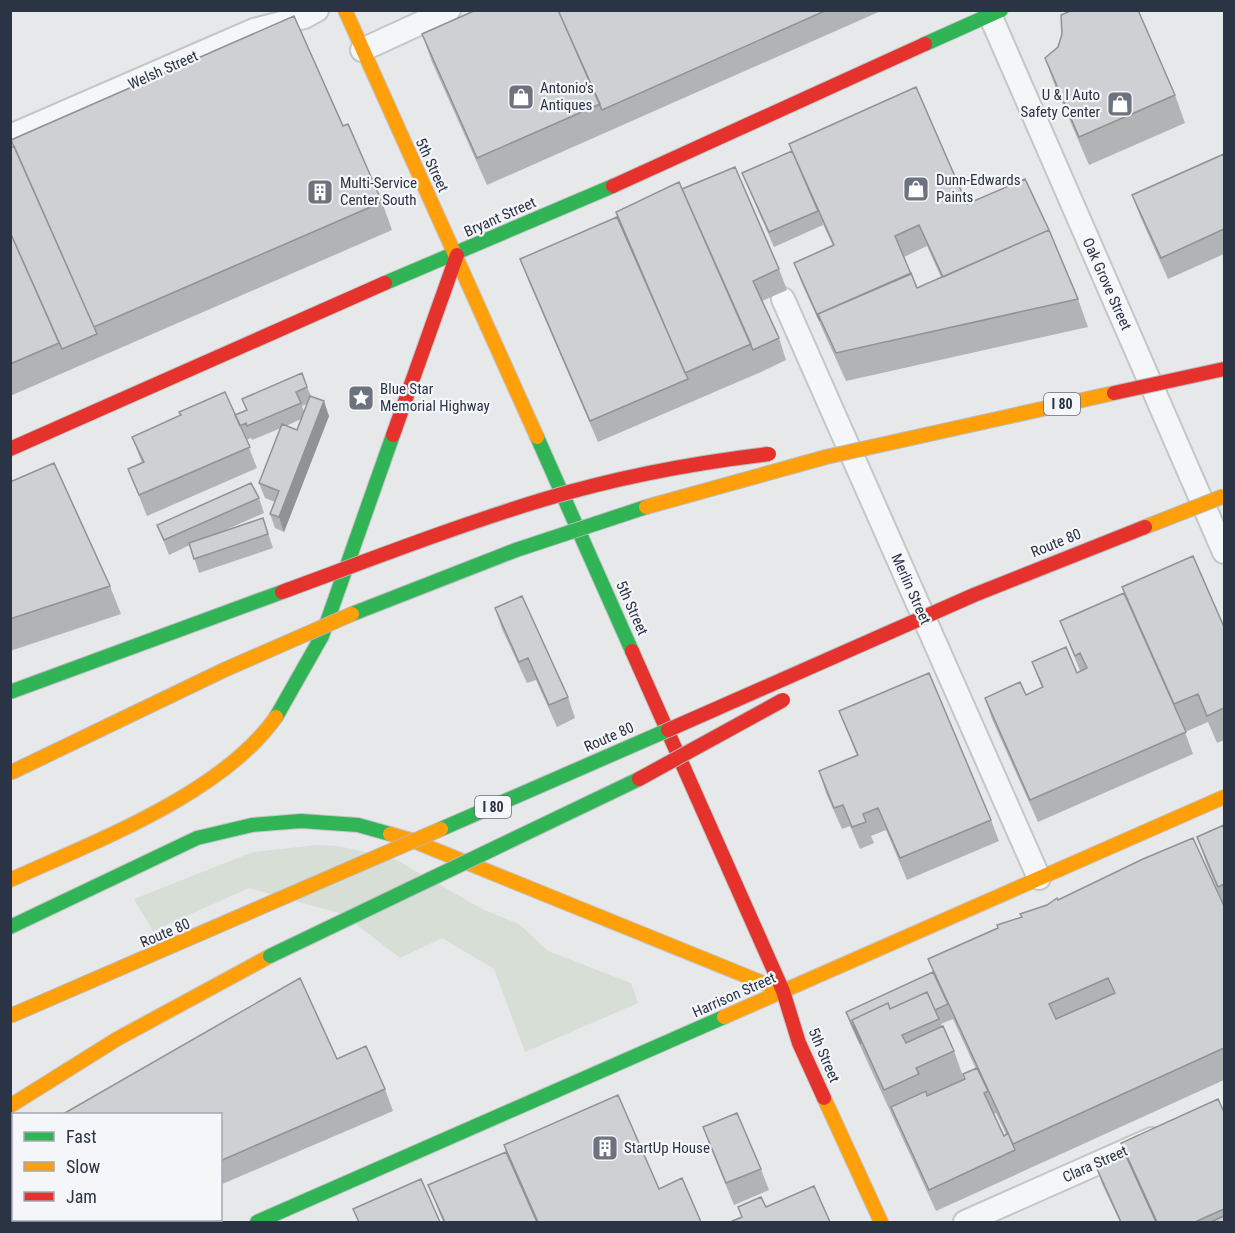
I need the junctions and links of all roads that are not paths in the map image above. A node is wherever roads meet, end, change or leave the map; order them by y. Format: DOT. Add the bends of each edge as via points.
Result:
graph roads {
  1 [pos="317,10"];
  2 [pos="345,10"];
  3 [pos="449,10"];
  4 [pos="996,13"];
  5 [pos="362,50"];
  6 [pos="10,136"];
  7 [pos="457,255"];
  8 [pos="783,299"];
  9 [pos="1224,369"];
  10 [pos="899,439"];
  11 [pos="10,450"];
  12 [pos="1224,496"];
  13 [pos="1224,552"];
  14 [pos="974,595"];
  15 [pos="828,675"];
  16 [pos="10,692"];
  17 [pos="797,692"];
  18 [pos="10,773"];
  19 [pos="1224,797"];
  20 [pos="1039,878"];
  21 [pos="10,880"];
  22 [pos="10,927"];
  23 [pos="783,991"];
  24 [pos="10,1016"];
  25 [pos="10,1106"];
  26 [pos="1170,1130"];
  27 [pos="257,1222"];
  28 [pos="881,1222"];
  29 [pos="965,1222"];
  1 -- 6 [label="street, Welsh Street" via="254,30"];
  2 -- 5 [label="main road, 5th Street"];
  3 -- 5 [label="street"];
  4 -- 7 [label="main road, Bryant Street"];
  4 -- 13 [label="street, Oak Grove Street"];
  5 -- 7 [label="main road, 5th Street"];
  7 -- 11 [label="main road, Bryant Street" via="378,286"];
  7 -- 21 [label="main road" via="322,636 271,725 232,762 179,799"];
  7 -- 23 [label="main road, 5th Street"];
  8 -- 20 [label="street, Merlin Street"];
  9 -- 10 [label="main road, I 80, bridge"];
  10 -- 16 [label="main road, bridge" via="713,461 545,499 422,540"];
  10 -- 18 [label="main road, I 80, bridge" via="698,491 475,564 240,662"];
  12 -- 14 [label="main road, Route 80 / I 80, bridge"];
  14 -- 15 [label="main road, bridge"];
  14 -- 24 [label="main road, Route 80 / I 80, bridge"];
  17 -- 25 [label="main road, bridge" via="641,778 270,956 117,1039"];
  19 -- 20 [label="main road, Harrison Street"];
  20 -- 23 [label="main road, Harrison Street"];
  22 -- 23 [label="main road" via="197,838 282,822 358,825 411,840"];
  23 -- 27 [label="main road, Harrison Street"];
  23 -- 28 [label="main road, 5th Street" via="799,1043"];
  26 -- 29 [label="street, Clara Street"];
}
